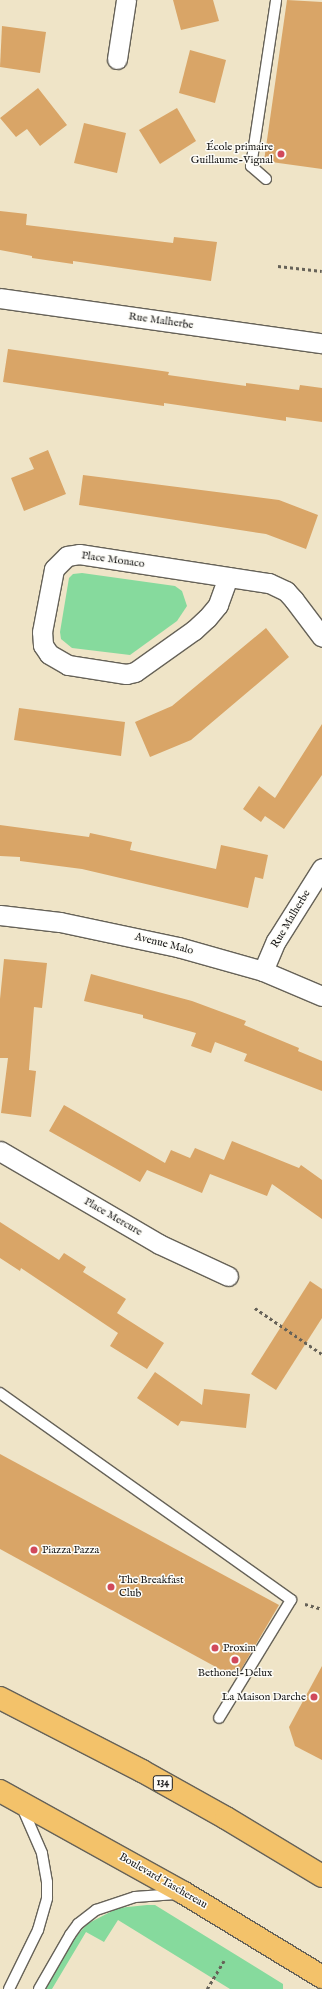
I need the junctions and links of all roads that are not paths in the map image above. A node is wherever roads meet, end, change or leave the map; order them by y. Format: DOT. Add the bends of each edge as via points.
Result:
graph roads {
  1 [pos="126,0"];
  2 [pos="276,0"];
  3 [pos="117,59"];
  4 [pos="266,178"];
  5 [pos="0,298"];
  6 [pos="322,343"];
  7 [pos="228,577"];
  8 [pos="322,637"];
  9 [pos="322,868"];
  10 [pos="0,915"];
  11 [pos="263,971"];
  12 [pos="322,996"];
  13 [pos="0,1150"];
  14 [pos="228,1276"];
  15 [pos="0,1393"];
  16 [pos="0,1698"];
  17 [pos="219,1718"];
  18 [pos="9,1796"];
  19 [pos="322,1876"];
  20 [pos="184,1893"];
  21 [pos="322,1977"];
  22 [pos="322,1984"];
  23 [pos="9,1989"];
  24 [pos="39,1989"];
  25 [pos="319,1989"];
  1 -- 3 [label="street"];
  2 -- 4 [label="lane" via="251,166"];
  5 -- 6 [label="street, Rue Malherbe"];
  7 -- 7 [label="street, Place Monaco" via="95,556 67,556 59,562 50,580 42,632 43,645 48,654 68,665 126,674 135,672 207,618 218,605"];
  7 -- 8 [label="street, Place Monaco" via="269,583 286,591"];
  9 -- 11 [label="street, Rue Malherbe" via="276,941"];
  10 -- 11 [label="street, Avenue Malo" via="60,922 119,933 178,946"];
  11 -- 12 [label="street, Avenue Malo"];
  13 -- 14 [label="street, Place Mercure" via="159,1244"];
  15 -- 17 [label="lane" via="291,1600"];
  16 -- 19 [label="main road, 134" via="142,1771"];
  18 -- 20 [label="main road, Boulevard Taschereau"];
  18 -- 23 [label="lane" via="42,1853 47,1882 47,1898 38,1930"];
  20 -- 21 [label="main road, Boulevard Taschereau"];
  20 -- 24 [label="lane" via="135,1897 96,1910 78,1924 70,1935"];
  22 -- 25 [label="lane"];
}
